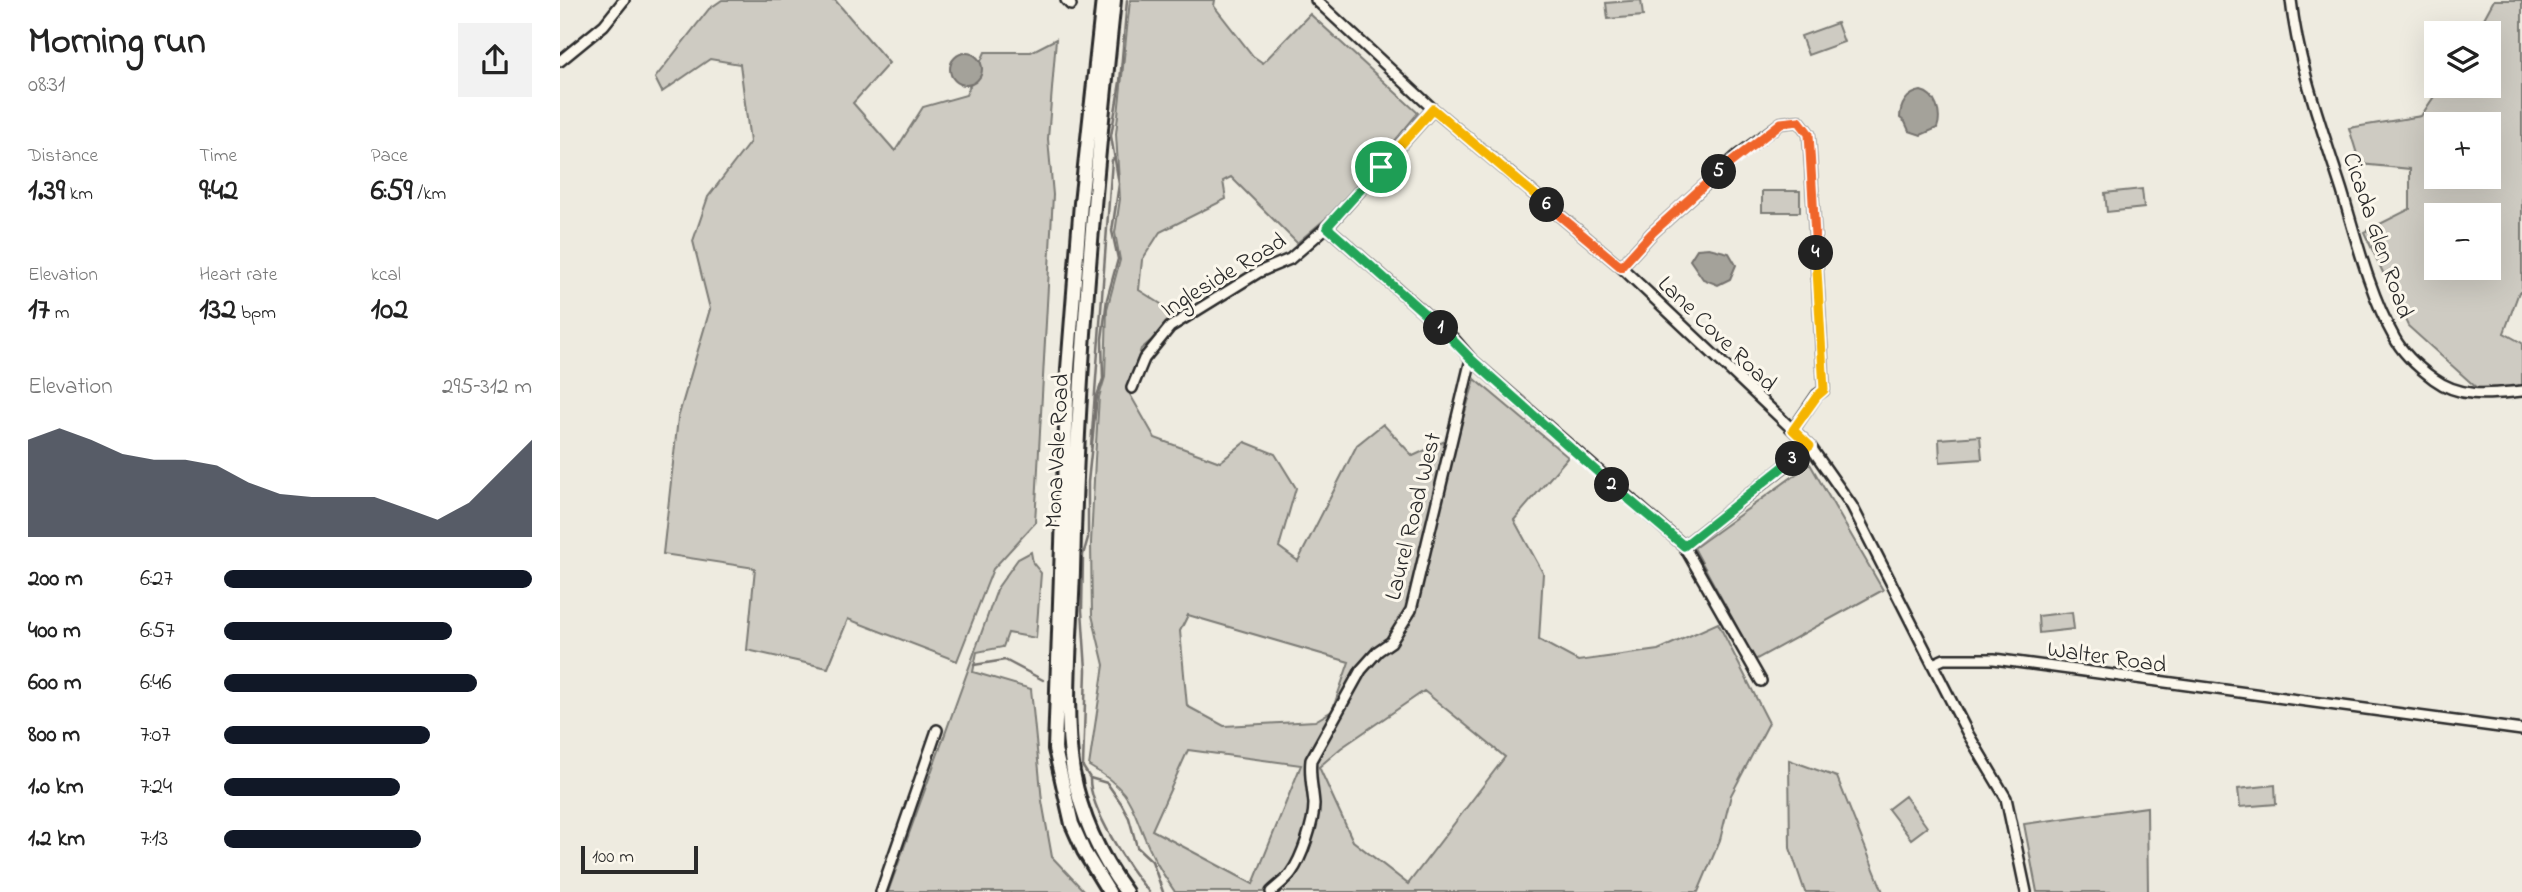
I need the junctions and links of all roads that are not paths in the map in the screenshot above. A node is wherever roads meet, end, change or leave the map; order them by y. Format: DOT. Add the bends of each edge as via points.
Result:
graph roads {
  1 [pos="624,0"];
  2 [pos="1103,0"];
  3 [pos="1114,0"];
  4 [pos="1316,0"];
  5 [pos="2291,0"];
  6 [pos="560,61"];
  7 [pos="1433,109"];
  8 [pos="1327,227"];
  9 [pos="1621,267"];
  10 [pos="1471,359"];
  11 [pos="1132,388"];
  12 [pos="2522,391"];
  13 [pos="1793,430"];
  14 [pos="1810,446"];
  15 [pos="1684,546"];
  16 [pos="1933,664"];
  17 [pos="1761,681"];
  18 [pos="937,730"];
  19 [pos="2522,730"];
  20 [pos="881,892"];
  21 [pos="1109,892"];
  22 [pos="1126,892"];
  23 [pos="1271,892"];
  24 [pos="2026,892"];
  1 -- 6 [label="street" via="604,25"];
  2 -- 21 [label="highway, Mona Vale Road" via="1068,369 1055,749 1072,824"];
  3 -- 22 [label="highway, Mona Vale Road" via="1092,205 1075,463 1069,720 1073,772 1090,832"];
  4 -- 7 [label="street, Lane Cove Road"];
  5 -- 12 [label="street, Cicada Glen Road" via="2299,53 2356,236 2395,339 2436,381 2456,390 2474,394"];
  7 -- 8 [label="street, Ingleside Road"];
  7 -- 9 [label="street, Lane Cove Road"];
  8 -- 10 [label="street"];
  8 -- 11 [label="street, Ingleside Road" via="1290,259 1259,272 1171,327 1143,359"];
  9 -- 13 [label="street, Lane Cove Road"];
  9 -- 13 [label="street" via="1738,155 1781,123 1799,121 1809,134 1824,390"];
  10 -- 15 [label="street"];
  10 -- 23 [label="street, Laurel Road West" via="1411,610 1391,642 1361,670 1311,760 1312,818 1298,862"];
  13 -- 14 [label="street, Lane Cove Road"];
  14 -- 15 [label="street"];
  14 -- 16 [label="street, Lane Cove Road" via="1852,506"];
  15 -- 17 [label="street"];
  16 -- 19 [label="street, Walter Road" via="1944,659 1994,659"];
  16 -- 24 [label="street" via="2006,798"];
  18 -- 20 [label="street"];
}
